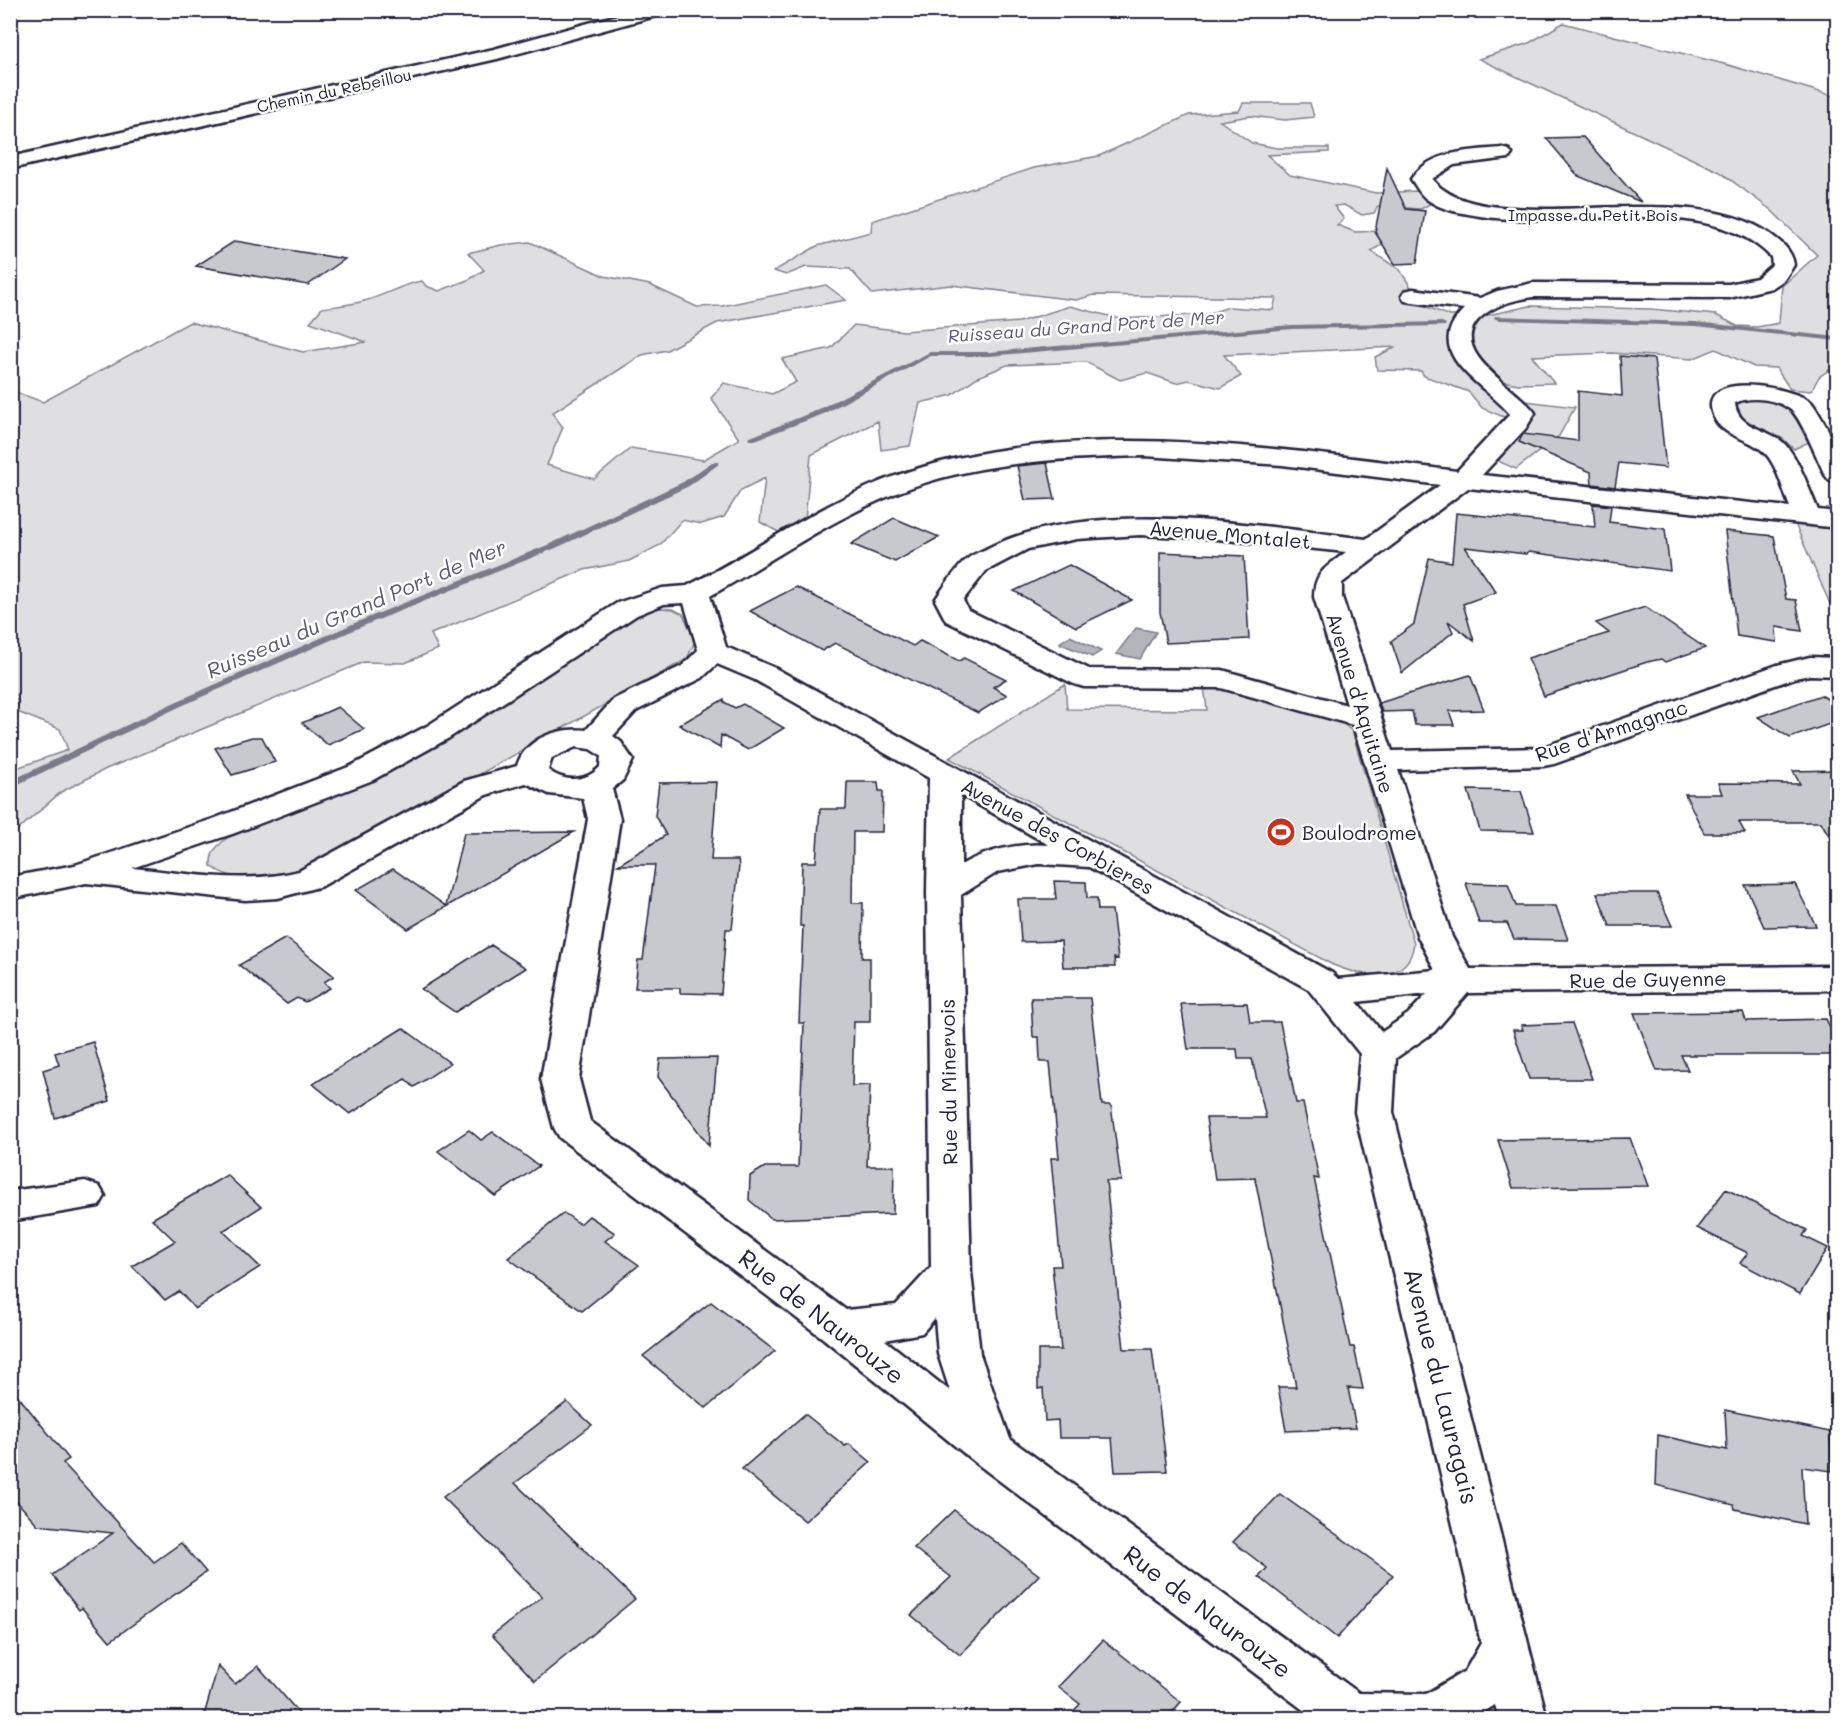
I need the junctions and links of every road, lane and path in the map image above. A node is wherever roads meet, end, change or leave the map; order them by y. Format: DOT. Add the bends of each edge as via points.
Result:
graph roads {
  1 [pos="657,10"];
  2 [pos="1502,154"];
  3 [pos="10,163"];
  4 [pos="1413,296"];
  5 [pos="1481,305"];
  6 [pos="1838,475"];
  7 [pos="1462,480"];
  8 [pos="1808,517"];
  9 [pos="1838,520"];
  10 [pos="1369,547"];
  11 [pos="695,594"];
  12 [pos="713,652"];
  13 [pos="1838,667"];
  14 [pos="1365,719"];
  15 [pos="594,739"];
  16 [pos="1379,761"];
  17 [pos="532,772"];
  18 [pos="945,773"];
  19 [pos="595,784"];
  20 [pos="1098,860"];
  21 [pos="81,874"];
  22 [pos="10,888"];
  23 [pos="944,891"];
  24 [pos="1838,978"];
  25 [pos="1459,981"];
  26 [pos="1329,991"];
  27 [pos="1378,1052"];
  28 [pos="85,1196"];
  29 [pos="10,1206"];
  30 [pos="951,1272"];
  31 [pos="839,1327"];
  32 [pos="992,1450"];
  33 [pos="1506,1644"];
  34 [pos="1351,1717"];
  35 [pos="1523,1719"];
  1 -- 3 [label="street, Chemin du Rebeillou" via="497,54"];
  2 -- 5 [label="street, Impasse du Petit Bois" via="1439,164 1427,170 1421,179 1432,196 1448,204 1499,214 1633,211 1708,218 1762,237 1782,256 1783,265 1764,283 1729,291 1533,290"];
  4 -- 5 [label="street, Impasse du Petit Bois"];
  5 -- 7 [label="street, Impasse du Petit Bois" via="1461,327 1458,347 1468,362 1523,413 1518,423"];
  6 -- 8 [label="street" via="1803,408 1794,402 1779,396 1743,392 1723,400 1721,409 1727,420 1770,442 1778,451"];
  7 -- 8 [label="street"];
  7 -- 10 [label="street, Avenue d'Aquitaine"];
  7 -- 11 [label="street" via="1292,458 1155,447 1081,448 995,458 938,471 862,496"];
  8 -- 9 [label="street"];
  10 -- 14 [label="street, Avenue d'Aquitaine" via="1328,582 1328,597"];
  10 -- 14 [label="street, Avenue Montalet" via="1160,526 1071,532 997,551 955,585 949,600 956,615 1084,678 1222,679"];
  11 -- 12 [label="street"];
  11 -- 21 [label="street" via="650,599 627,609 438,732 362,773"];
  12 -- 15 [label="street" via="692,672 625,705"];
  12 -- 18 [label="street, Avenue des Corbieres" via="765,674"];
  13 -- 16 [label="street, Rue d'Armagnac" via="1810,666 1787,671 1543,757"];
  14 -- 16 [label="street, Avenue d'Aquitaine"];
  15 -- 17 [label="street" via="556,741 533,760"];
  15 -- 19 [label="street" via="612,747 618,760 612,773"];
  16 -- 25 [label="street, Avenue d'Aquitaine" via="1435,937"];
  17 -- 19 [label="street" via="549,786 564,789"];
  17 -- 21 [label="street" via="475,788 310,879 278,887 246,889"];
  18 -- 20 [label="street, Avenue des Corbieres"];
  18 -- 23 [label="street, Rue du Minervois"];
  19 -- 31 [label="street, Rue de Naurouze" via="604,819 560,1079 573,1128"];
  20 -- 23 [label="street" via="1039,854 988,863"];
  20 -- 26 [label="street, Avenue des Corbieres" via="1320,981"];
  21 -- 22 [label="street"];
  23 -- 30 [label="street, Rue du Minervois"];
  24 -- 25 [label="street, Rue de Guyenne"];
  25 -- 26 [label="street, Rue de Guyenne" via="1403,982"];
  25 -- 27 [label="street" via="1421,1023"];
  26 -- 27 [label="street, Avenue des Corbieres"];
  27 -- 33 [label="street, Avenue du Lauragais" via="1374,1112"];
  28 -- 29 [label="street"];
  30 -- 31 [label="street" via="907,1321"];
  30 -- 32 [label="street, Rue du Minervois" via="959,1354"];
  31 -- 32 [label="street, Rue de Naurouze"];
  32 -- 34 [label="street, Rue de Naurouze"];
  33 -- 34 [label="street, Rue de Naurouze" via="1482,1687 1432,1717"];
  33 -- 35 [label="street, Avenue du Lauragais"];
}
